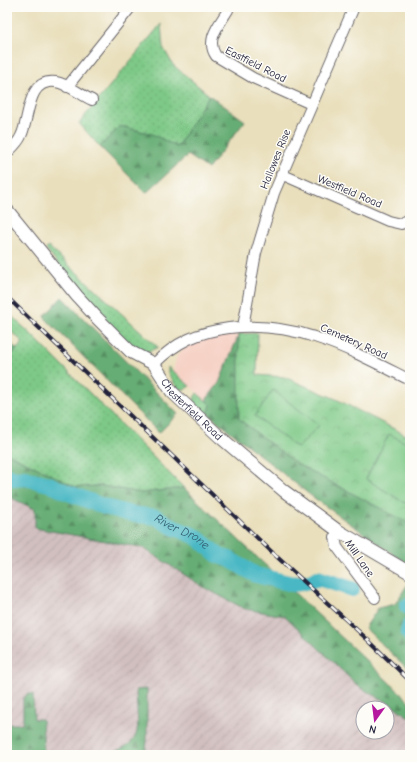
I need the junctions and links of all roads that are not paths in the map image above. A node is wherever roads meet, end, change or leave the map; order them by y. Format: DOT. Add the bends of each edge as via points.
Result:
graph roads {
  1 [pos="131,7"];
  2 [pos="354,7"];
  3 [pos="228,10"];
  4 [pos="67,87"];
  5 [pos="92,100"];
  6 [pos="311,104"];
  7 [pos="7,153"];
  8 [pos="281,174"];
  9 [pos="7,210"];
  10 [pos="410,220"];
  11 [pos="243,327"];
  12 [pos="154,364"];
  13 [pos="410,380"];
  14 [pos="337,530"];
  15 [pos="410,573"];
  16 [pos="374,598"];
  1 -- 4 [label="street"];
  2 -- 6 [label="street, Hallowes Rise"];
  3 -- 6 [label="street, Eastfield Road" via="212,39 212,51 216,56 253,78"];
  4 -- 5 [label="street"];
  4 -- 7 [label="street" via="49,82 34,92 22,135"];
  6 -- 8 [label="street, Hallowes Rise"];
  8 -- 10 [label="street, Westfield Road" via="388,221 401,224"];
  8 -- 11 [label="street, Hallowes Rise" via="256,253"];
  9 -- 12 [label="main road, Chesterfield Road" via="98,319 131,352"];
  11 -- 12 [label="street, Cemetery Road" via="189,337 172,347"];
  11 -- 13 [label="street, Cemetery Road" via="281,328 322,338"];
  12 -- 14 [label="main road, Chesterfield Road" via="172,392 220,436 284,491"];
  14 -- 15 [label="main road, Chesterfield Road"];
  14 -- 16 [label="street, Mill Lane" via="334,536 337,547"];
}
